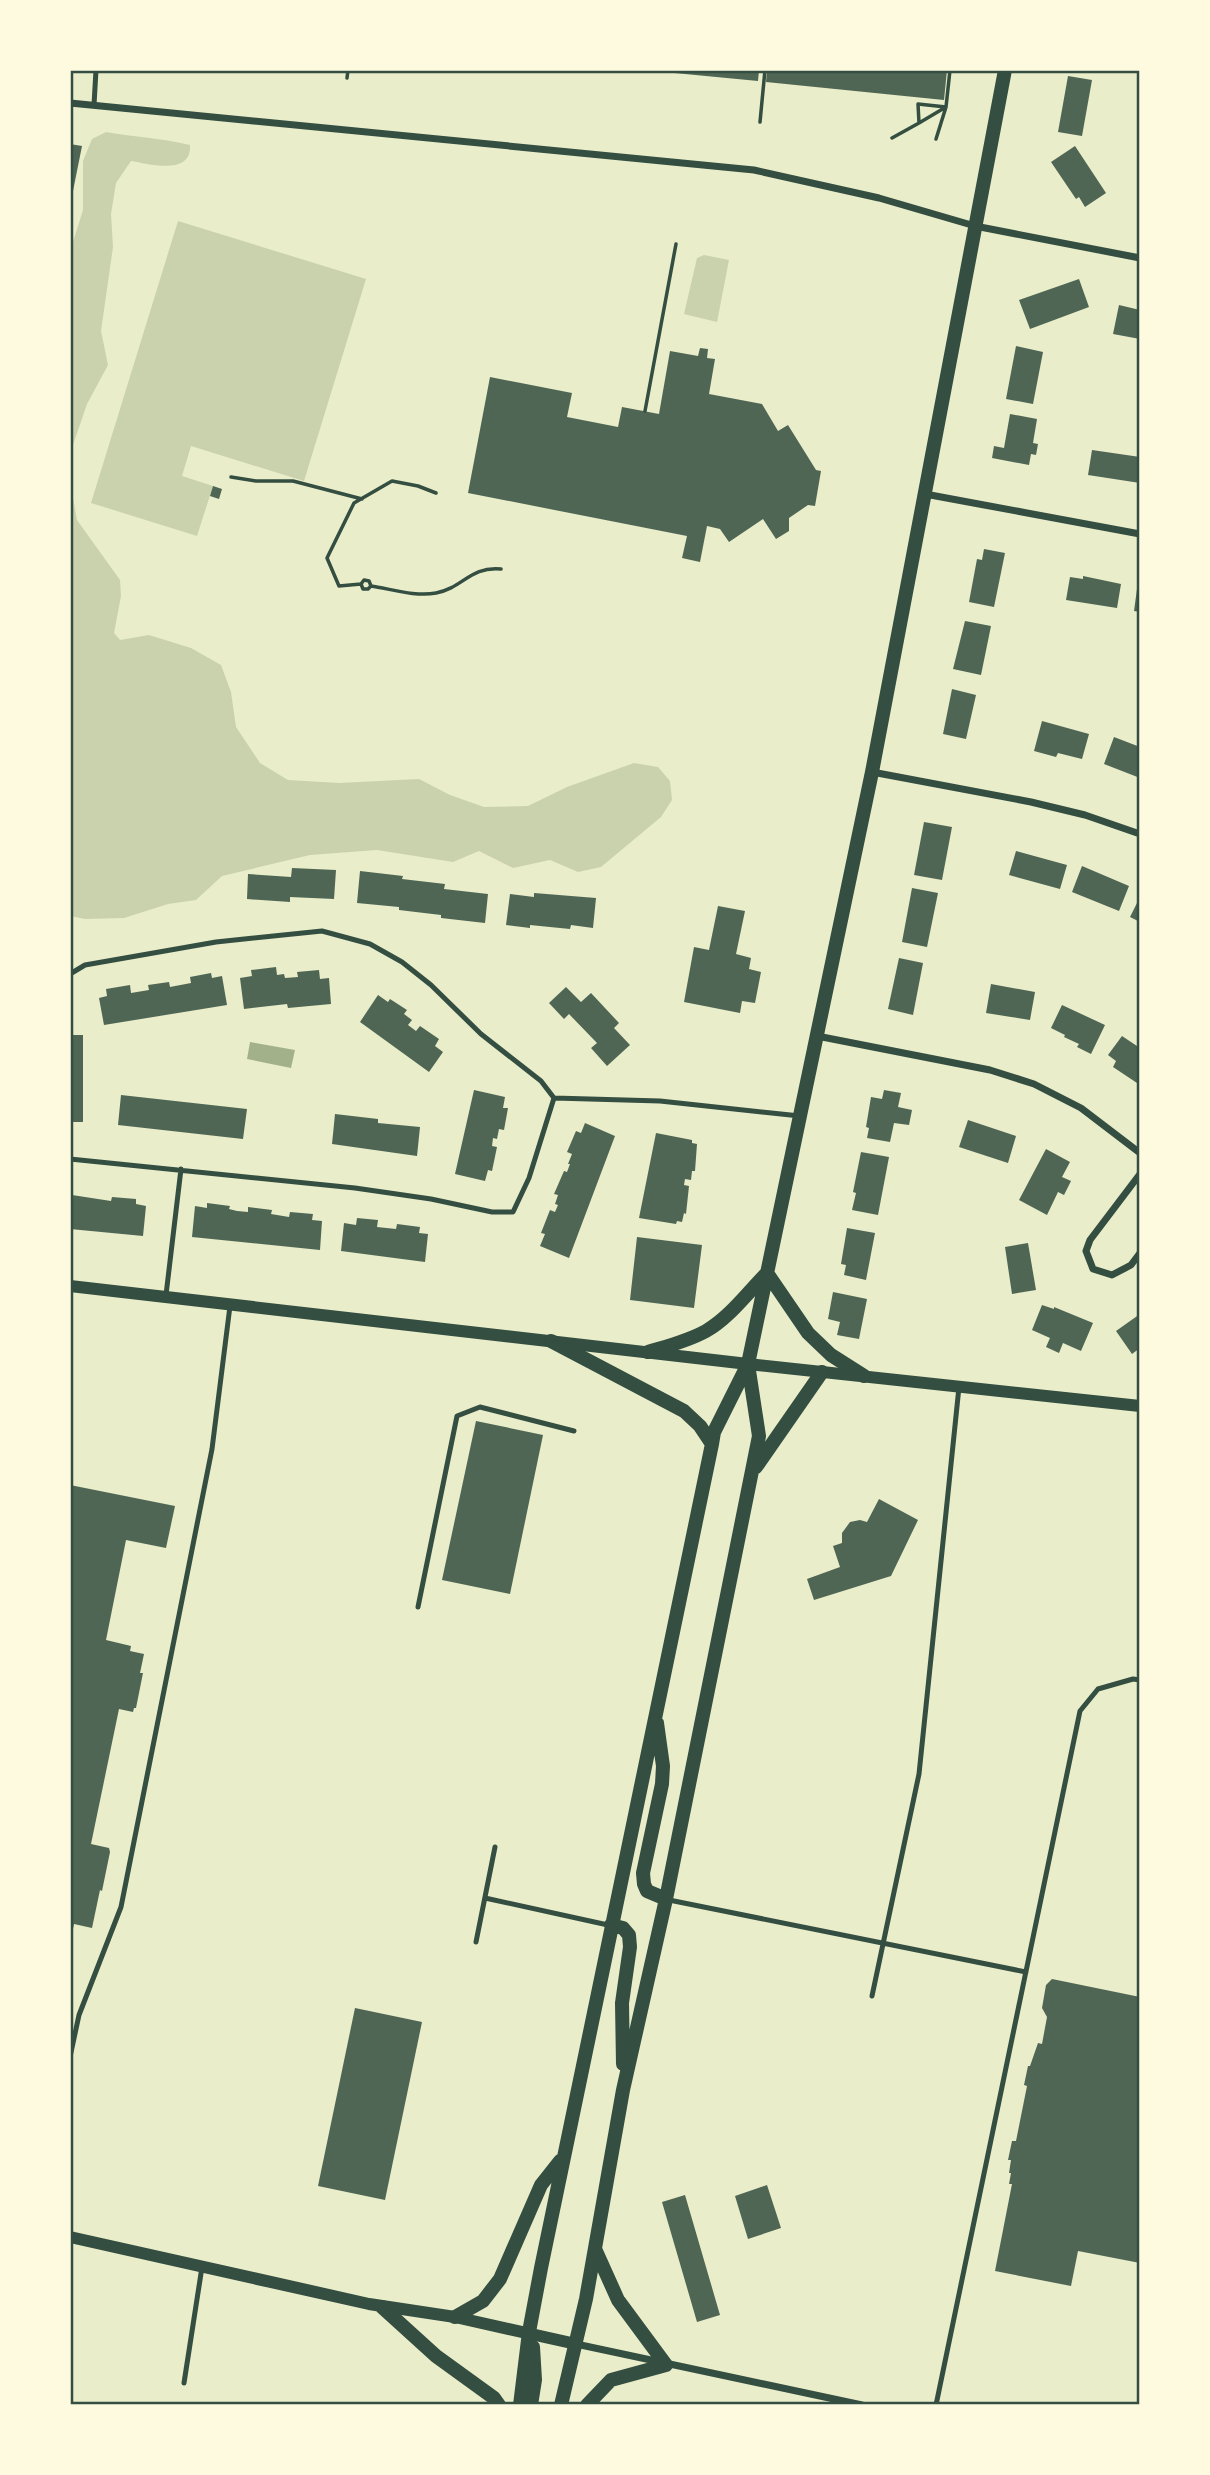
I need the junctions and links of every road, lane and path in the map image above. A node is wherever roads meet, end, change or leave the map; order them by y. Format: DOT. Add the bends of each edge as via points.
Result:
graph roads {
  1 [pos="96,70"];
  2 [pos="348,70"];
  3 [pos="765,70"];
  4 [pos="950,70"];
  5 [pos="1005,70"];
  6 [pos="347,78"];
  7 [pos="70,103"];
  8 [pos="94,105"];
  9 [pos="946,107"];
  10 [pos="760,122"];
  11 [pos="919,122"];
  12 [pos="892,138"];
  13 [pos="936,139"];
  14 [pos="975,226"];
  15 [pos="676,244"];
  16 [pos="1140,258"];
  17 [pos="645,411"];
  18 [pos="230,477"];
  19 [pos="436,493"];
  20 [pos="925,494"];
  21 [pos="362,499"];
  22 [pos="1140,534"];
  23 [pos="500,569"];
  24 [pos="872,772"];
  25 [pos="1140,834"];
  26 [pos="70,974"];
  27 [pos="817,1036"];
  28 [pos="554,1098"];
  29 [pos="800,1116"];
  30 [pos="1140,1153"];
  31 [pos="70,1159"];
  32 [pos="181,1169"];
  33 [pos="1140,1174"];
  34 [pos="1140,1253"];
  35 [pos="767,1273"];
  36 [pos="70,1286"];
  37 [pos="166,1295"];
  38 [pos="230,1303"];
  39 [pos="551,1341"];
  40 [pos="648,1352"];
  41 [pos="748,1364"];
  42 [pos="822,1372"];
  43 [pos="864,1376"];
  44 [pos="959,1386"];
  45 [pos="1140,1406"];
  46 [pos="574,1431"];
  47 [pos="712,1444"];
  48 [pos="751,1474"];
  49 [pos="418,1607"];
  50 [pos="1140,1680"];
  51 [pos="656,1715"];
  52 [pos="495,1847"];
  53 [pos="485,1898"];
  54 [pos="666,1899"];
  55 [pos="611,1925"];
  56 [pos="476,1942"];
  57 [pos="884,1944"];
  58 [pos="1026,1972"];
  59 [pos="872,1996"];
  60 [pos="70,2057"];
  61 [pos="624,2090"];
  62 [pos="564,2157"];
  63 [pos="70,2237"];
  64 [pos="596,2250"];
  65 [pos="202,2267"];
  66 [pos="382,2306"];
  67 [pos="455,2317"];
  68 [pos="529,2332"];
  69 [pos="576,2344"];
  70 [pos="666,2365"];
  71 [pos="184,2383"];
  72 [pos="499,2405"];
  73 [pos="520,2405"];
  74 [pos="531,2405"];
  75 [pos="561,2405"];
  76 [pos="587,2405"];
  77 [pos="862,2405"];
  78 [pos="936,2405"];
  1 -- 8 [label="lane"];
  2 -- 6 [label="path"];
  3 -- 10 [label="path"];
  4 -- 9 [label="path"];
  5 -- 14 [label="main road"];
  7 -- 8 [label="street"];
  8 -- 14 [label="street" via="754,170 879,198"];
  9 -- 11 [label="path"];
  9 -- 11 [label="path" via="918,104"];
  9 -- 13 [label="path"];
  11 -- 12 [label="path"];
  14 -- 16 [label="street"];
  14 -- 20 [label="main road"];
  15 -- 17 [label="path"];
  18 -- 21 [label="path" via="293,481"];
  19 -- 21 [label="path" via="391,481"];
  20 -- 22 [label="street"];
  20 -- 24 [label="main road"];
  21 -- 23 [label="path" via="354,503 327,558 339,586 364,580 371,586 433,594 480,569"];
  24 -- 25 [label="street" via="1044,805"];
  24 -- 27 [label="main road"];
  26 -- 28 [label="lane" via="85,965 216,942 321,931 370,944 402,962 541,1081"];
  27 -- 29 [label="main road"];
  27 -- 30 [label="street" via="990,1070 1034,1084 1081,1108"];
  28 -- 29 [label="lane" via="660,1101"];
  28 -- 32 [label="lane" via="529,1178 513,1212 368,1189"];
  29 -- 35 [label="main road"];
  31 -- 32 [label="lane"];
  32 -- 37 [label="lane"];
  33 -- 34 [label="street" via="1086,1251 1093,1269 1112,1275 1131,1265"];
  35 -- 40 [label="main road" via="708,1330"];
  35 -- 41 [label="main road"];
  35 -- 43 [label="main road" via="808,1333"];
  36 -- 37 [label="street"];
  37 -- 38 [label="street"];
  38 -- 39 [label="street"];
  38 -- 60 [label="lane" via="210,1459 121,1908 79,2015"];
  39 -- 40 [label="street"];
  39 -- 47 [label="main road" via="684,1411"];
  40 -- 41 [label="street"];
  41 -- 42 [label="street"];
  41 -- 47 [label="main road"];
  41 -- 48 [label="main road" via="759,1436"];
  42 -- 43 [label="street"];
  42 -- 48 [label="main road"];
  43 -- 44 [label="street"];
  44 -- 45 [label="street"];
  44 -- 57 [label="lane" via="919,1774"];
  46 -- 49 [label="lane" via="480,1407 457,1416"];
  47 -- 51 [label="main road"];
  48 -- 54 [label="main road"];
  50 -- 58 [label="lane" via="1098,1689 1080,1711"];
  51 -- 54 [label="main road" via="662,1784 643,1873 647,1891"];
  51 -- 55 [label="main road"];
  52 -- 53 [label="lane"];
  53 -- 55 [label="lane"];
  53 -- 56 [label="lane"];
  54 -- 57 [label="lane"];
  54 -- 61 [label="main road"];
  55 -- 61 [label="main road" via="623,1928 630,1947 622,2003"];
  55 -- 62 [label="main road"];
  57 -- 58 [label="lane"];
  57 -- 59 [label="lane"];
  58 -- 78 [label="lane"];
  61 -- 64 [label="main road"];
  62 -- 67 [label="main road" via="541,2185 499,2279 483,2301"];
  62 -- 68 [label="main road"];
  63 -- 65 [label="street"];
  64 -- 69 [label="main road"];
  64 -- 70 [label="main road" via="618,2301"];
  65 -- 66 [label="street"];
  65 -- 71 [label="lane"];
  66 -- 67 [label="street"];
  66 -- 72 [label="main road" via="436,2357"];
  67 -- 68 [label="street"];
  68 -- 69 [label="street"];
  68 -- 73 [label="main road"];
  68 -- 74 [label="main road" via="534,2355"];
  69 -- 70 [label="street"];
  69 -- 75 [label="main road"];
  70 -- 76 [label="main road" via="611,2381"];
  70 -- 77 [label="street"];
}
